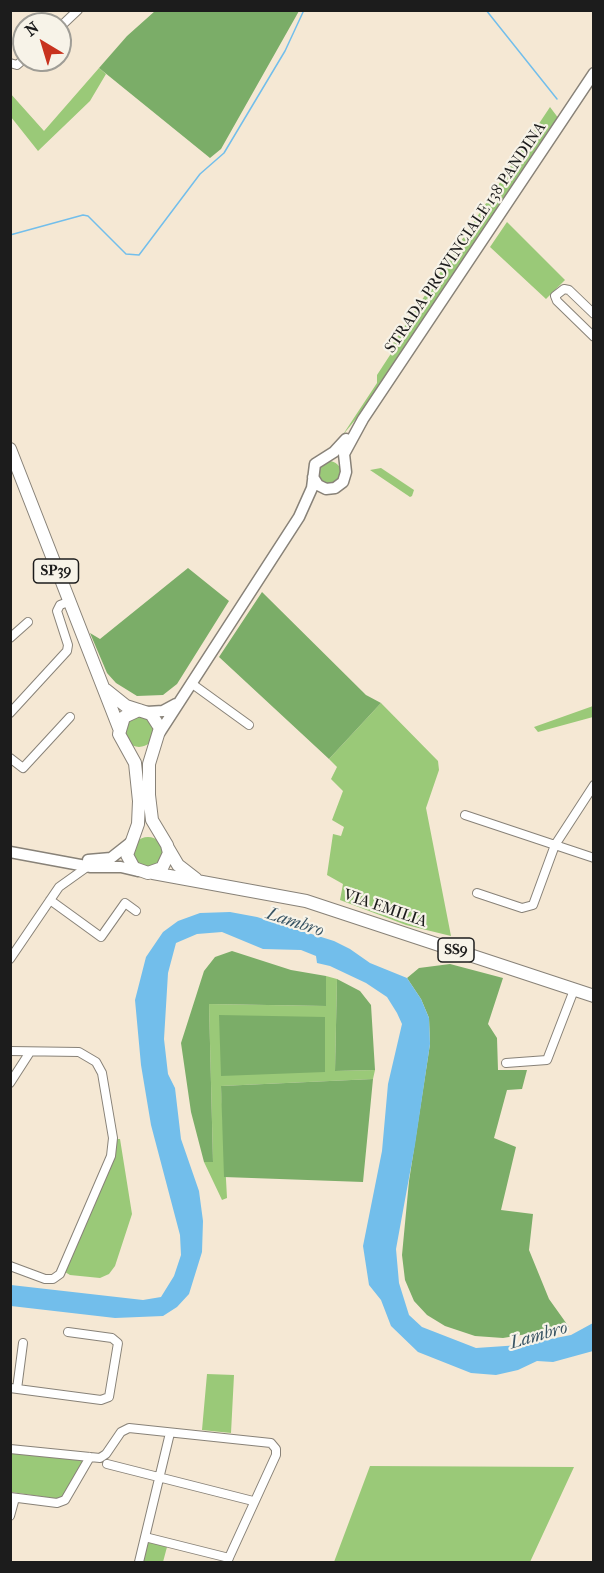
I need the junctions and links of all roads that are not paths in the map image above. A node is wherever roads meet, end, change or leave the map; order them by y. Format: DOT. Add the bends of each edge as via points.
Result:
graph roads {
  1 [pos="594,73"];
  2 [pos="594,314"];
  3 [pos="594,337"];
  4 [pos="363,419"];
  5 [pos="10,449"];
  6 [pos="325,456"];
  7 [pos="344,465"];
  8 [pos="313,477"];
  9 [pos="328,489"];
  10 [pos="298,517"];
  11 [pos="68,602"];
  12 [pos="28,622"];
  13 [pos="10,638"];
  14 [pos="190,683"];
  15 [pos="106,690"];
  16 [pos="178,701"];
  17 [pos="143,711"];
  18 [pos="10,713"];
  19 [pos="70,717"];
  20 [pos="249,725"];
  21 [pos="119,728"];
  22 [pos="158,738"];
  23 [pos="123,744"];
  24 [pos="10,758"];
  25 [pos="594,785"];
  26 [pos="465,815"];
  27 [pos="130,842"];
  28 [pos="166,844"];
  29 [pos="555,845"];
  30 [pos="10,850"];
  31 [pos="594,858"];
  32 [pos="87,867"];
  33 [pos="138,871"];
  34 [pos="153,873"];
  35 [pos="197,880"];
  36 [pos="477,892"];
  37 [pos="50,900"];
  38 [pos="136,911"];
  39 [pos="10,959"];
  40 [pos="574,990"];
  41 [pos="594,996"];
  42 [pos="10,1051"];
  43 [pos="30,1052"];
  44 [pos="506,1063"];
  45 [pos="10,1083"];
  46 [pos="10,1266"];
  47 [pos="68,1332"];
  48 [pos="23,1343"];
  49 [pos="14,1388"];
  50 [pos="170,1433"];
  51 [pos="10,1449"];
  52 [pos="94,1457"];
  53 [pos="107,1464"];
  54 [pos="158,1476"];
  55 [pos="13,1498"];
  56 [pos="253,1501"];
  57 [pos="10,1516"];
  58 [pos="145,1537"];
  59 [pos="228,1560"];
  60 [pos="139,1563"];
  1 -- 4 [label="street, STRADA PROVINCIALE 138 PANDINA"];
  2 -- 3 [label="street" via="568,290 555,296"];
  4 -- 6 [label="street, STRADA PROVINCIALE 138 PANDINA" via="338,449"];
  4 -- 7 [label="street, STRADA PROVINCIALE 138 PANDINA" via="345,452"];
  5 -- 11 [label="main road, SP39"];
  6 -- 7 [label="street" via="337,457"];
  6 -- 8 [label="street" via="314,464"];
  7 -- 9 [label="street" via="344,481"];
  8 -- 9 [label="street" via="319,486"];
  8 -- 10 [label="street"];
  9 -- 10 [label="street" via="317,495"];
  10 -- 14 [label="street"];
  11 -- 15 [label="main road, SP39" via="91,663"];
  11 -- 18 [label="street" via="57,611 68,648"];
  12 -- 13 [label="street"];
  14 -- 16 [label="street"];
  14 -- 20 [label="street"];
  15 -- 17 [label="main road, SP39" via="122,704"];
  15 -- 21 [label="main road, SP39"];
  16 -- 17 [label="street" via="165,710"];
  16 -- 22 [label="street"];
  17 -- 21 [label="main road" via="124,717"];
  17 -- 22 [label="main road, SP39" via="157,720"];
  19 -- 24 [label="street" via="23,768"];
  21 -- 23 [label="main road, SP39"];
  22 -- 23 [label="main road" via="143,751"];
  22 -- 28 [label="main road" via="149,765 149,795 152,820"];
  23 -- 27 [label="main road, SP39" via="135,763 139,797 139,820"];
  25 -- 29 [label="street"];
  26 -- 29 [label="street"];
  27 -- 28 [label="main road" via="147,832"];
  27 -- 30 [label="street" via="114,856 96,861"];
  27 -- 33 [label="main road, SP39" via="128,860"];
  28 -- 34 [label="main road" via="166,863"];
  28 -- 35 [label="main road" via="180,867"];
  29 -- 31 [label="street"];
  29 -- 36 [label="street" via="536,902 530,908"];
  30 -- 32 [label="street"];
  32 -- 33 [label="street"];
  32 -- 37 [label="street" via="66,880"];
  33 -- 34 [label="main road"];
  34 -- 35 [label="main road, VIA EMILIA / SS9"];
  35 -- 40 [label="main road, VIA EMILIA / SS9" via="319,904"];
  37 -- 38 [label="street" via="101,937 125,903"];
  37 -- 39 [label="street"];
  40 -- 41 [label="main road, VIA EMILIA / SS9"];
  40 -- 44 [label="street" via="547,1060"];
  42 -- 43 [label="street"];
  43 -- 45 [label="street"];
  43 -- 46 [label="street" via="79,1052 96,1062 102,1073 110,1116 112,1152 62,1272 53,1279 42,1279"];
  47 -- 49 [label="street" via="112,1338 118,1343 109,1397 101,1400"];
  48 -- 49 [label="street"];
  50 -- 52 [label="street" via="128,1428 106,1454"];
  50 -- 54 [label="street"];
  50 -- 56 [label="street" via="267,1442 275,1447 276,1455"];
  51 -- 52 [label="street"];
  52 -- 55 [label="street" via="65,1500 57,1503"];
  53 -- 54 [label="street"];
  54 -- 56 [label="street"];
  54 -- 58 [label="street"];
  55 -- 57 [label="street"];
  56 -- 59 [label="street"];
  58 -- 59 [label="street"];
  58 -- 60 [label="street"];
}
